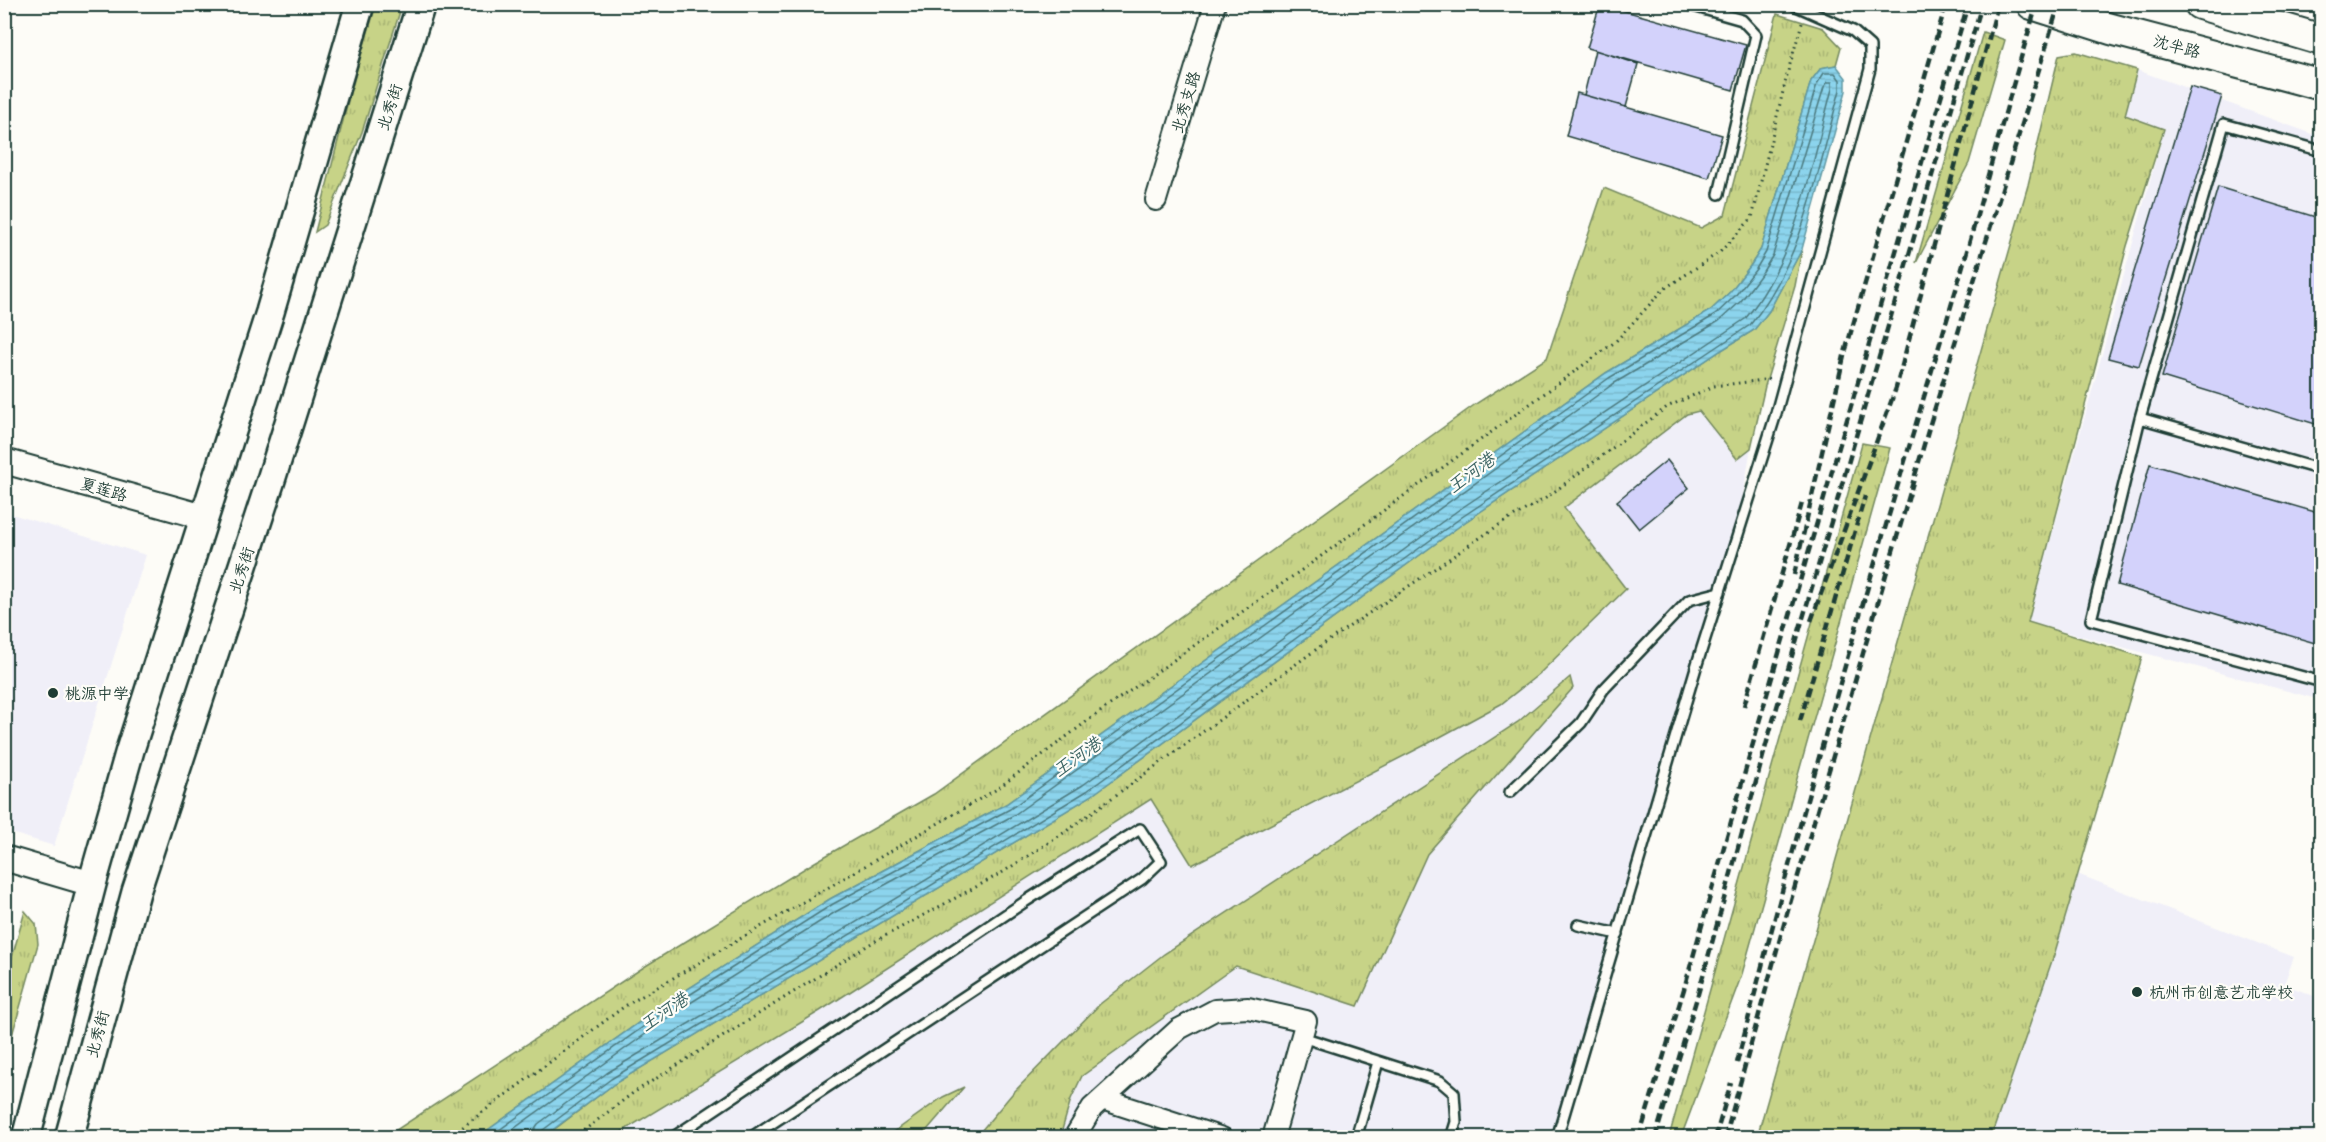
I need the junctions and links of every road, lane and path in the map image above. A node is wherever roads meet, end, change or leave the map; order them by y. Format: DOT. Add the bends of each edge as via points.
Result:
graph roads {
  1 [pos="421,4"];
  2 [pos="1215,4"];
  3 [pos="1686,4"];
  4 [pos="1792,4"];
  5 [pos="2032,4"];
  6 [pos="2200,4"];
  7 [pos="359,5"];
  8 [pos="1806,9"];
  9 [pos="2322,40"];
  10 [pos="2322,85"];
  11 [pos="2322,151"];
  12 [pos="1719,194"];
  13 [pos="1156,200"];
  14 [pos="1786,377"];
  15 [pos="2140,418"];
  16 [pos="4,461"];
  17 [pos="2322,470"];
  18 [pos="204,517"];
  19 [pos="1720,592"];
  20 [pos="2322,682"];
  21 [pos="1510,792"];
  22 [pos="4,858"];
  23 [pos="92,884"];
  24 [pos="1578,925"];
  25 [pos="1618,934"];
  26 [pos="1302,1037"];
  27 [pos="1378,1062"];
  28 [pos="1102,1099"];
  29 [pos="26,1137"];
  30 [pos="69,1137"];
  31 [pos="448,1137"];
  32 [pos="574,1137"];
  33 [pos="672,1137"];
  34 [pos="750,1137"];
  35 [pos="1074,1137"];
  36 [pos="1222,1137"];
  37 [pos="1273,1137"];
  38 [pos="1356,1137"];
  39 [pos="1452,1137"];
  40 [pos="1557,1137"];
  1 -- 30 [label="main road, 北秀街" via="136,892"];
  2 -- 13 [label="street, 北秀支路"];
  3 -- 12 [label="lane" via="1742,20 1756,35"];
  4 -- 8 [label="lane"];
  5 -- 10 [label="main road, 沈半路"];
  6 -- 9 [label="main road"];
  7 -- 18 [label="main road" via="273,301"];
  8 -- 14 [label="lane" via="1852,31 1870,46 1870,69"];
  8 -- 31 [label="path" via="1752,218 1720,252 1664,289 1615,342 997,789 625,1006"];
  11 -- 15 [label="lane" via="2224,124"];
  14 -- 19 [label="lane"];
  14 -- 32 [label="path" via="1714,386 1667,407 1546,498 1325,643 1065,832 1000,874 870,944 633,1093"];
  15 -- 17 [label="lane"];
  15 -- 20 [label="lane" via="2091,620"];
  16 -- 18 [label="street, 夏莲路"];
  18 -- 23 [label="main road"];
  19 -- 21 [label="lane" via="1689,600 1603,690 1581,723"];
  19 -- 25 [label="lane"];
  22 -- 23 [label="street"];
  23 -- 29 [label="main road"];
  24 -- 25 [label="lane"];
  25 -- 40 [label="lane"];
  26 -- 27 [label="lane"];
  26 -- 28 [label="street" via="1306,1021 1248,1008 1215,1010 1179,1029"];
  26 -- 37 [label="street"];
  27 -- 38 [label="lane"];
  27 -- 39 [label="lane" via="1440,1081 1454,1093 1456,1122"];
  28 -- 35 [label="street"];
  28 -- 36 [label="street"];
  33 -- 34 [label="lane" via="1140,829 1161,861 1142,879"];
}
